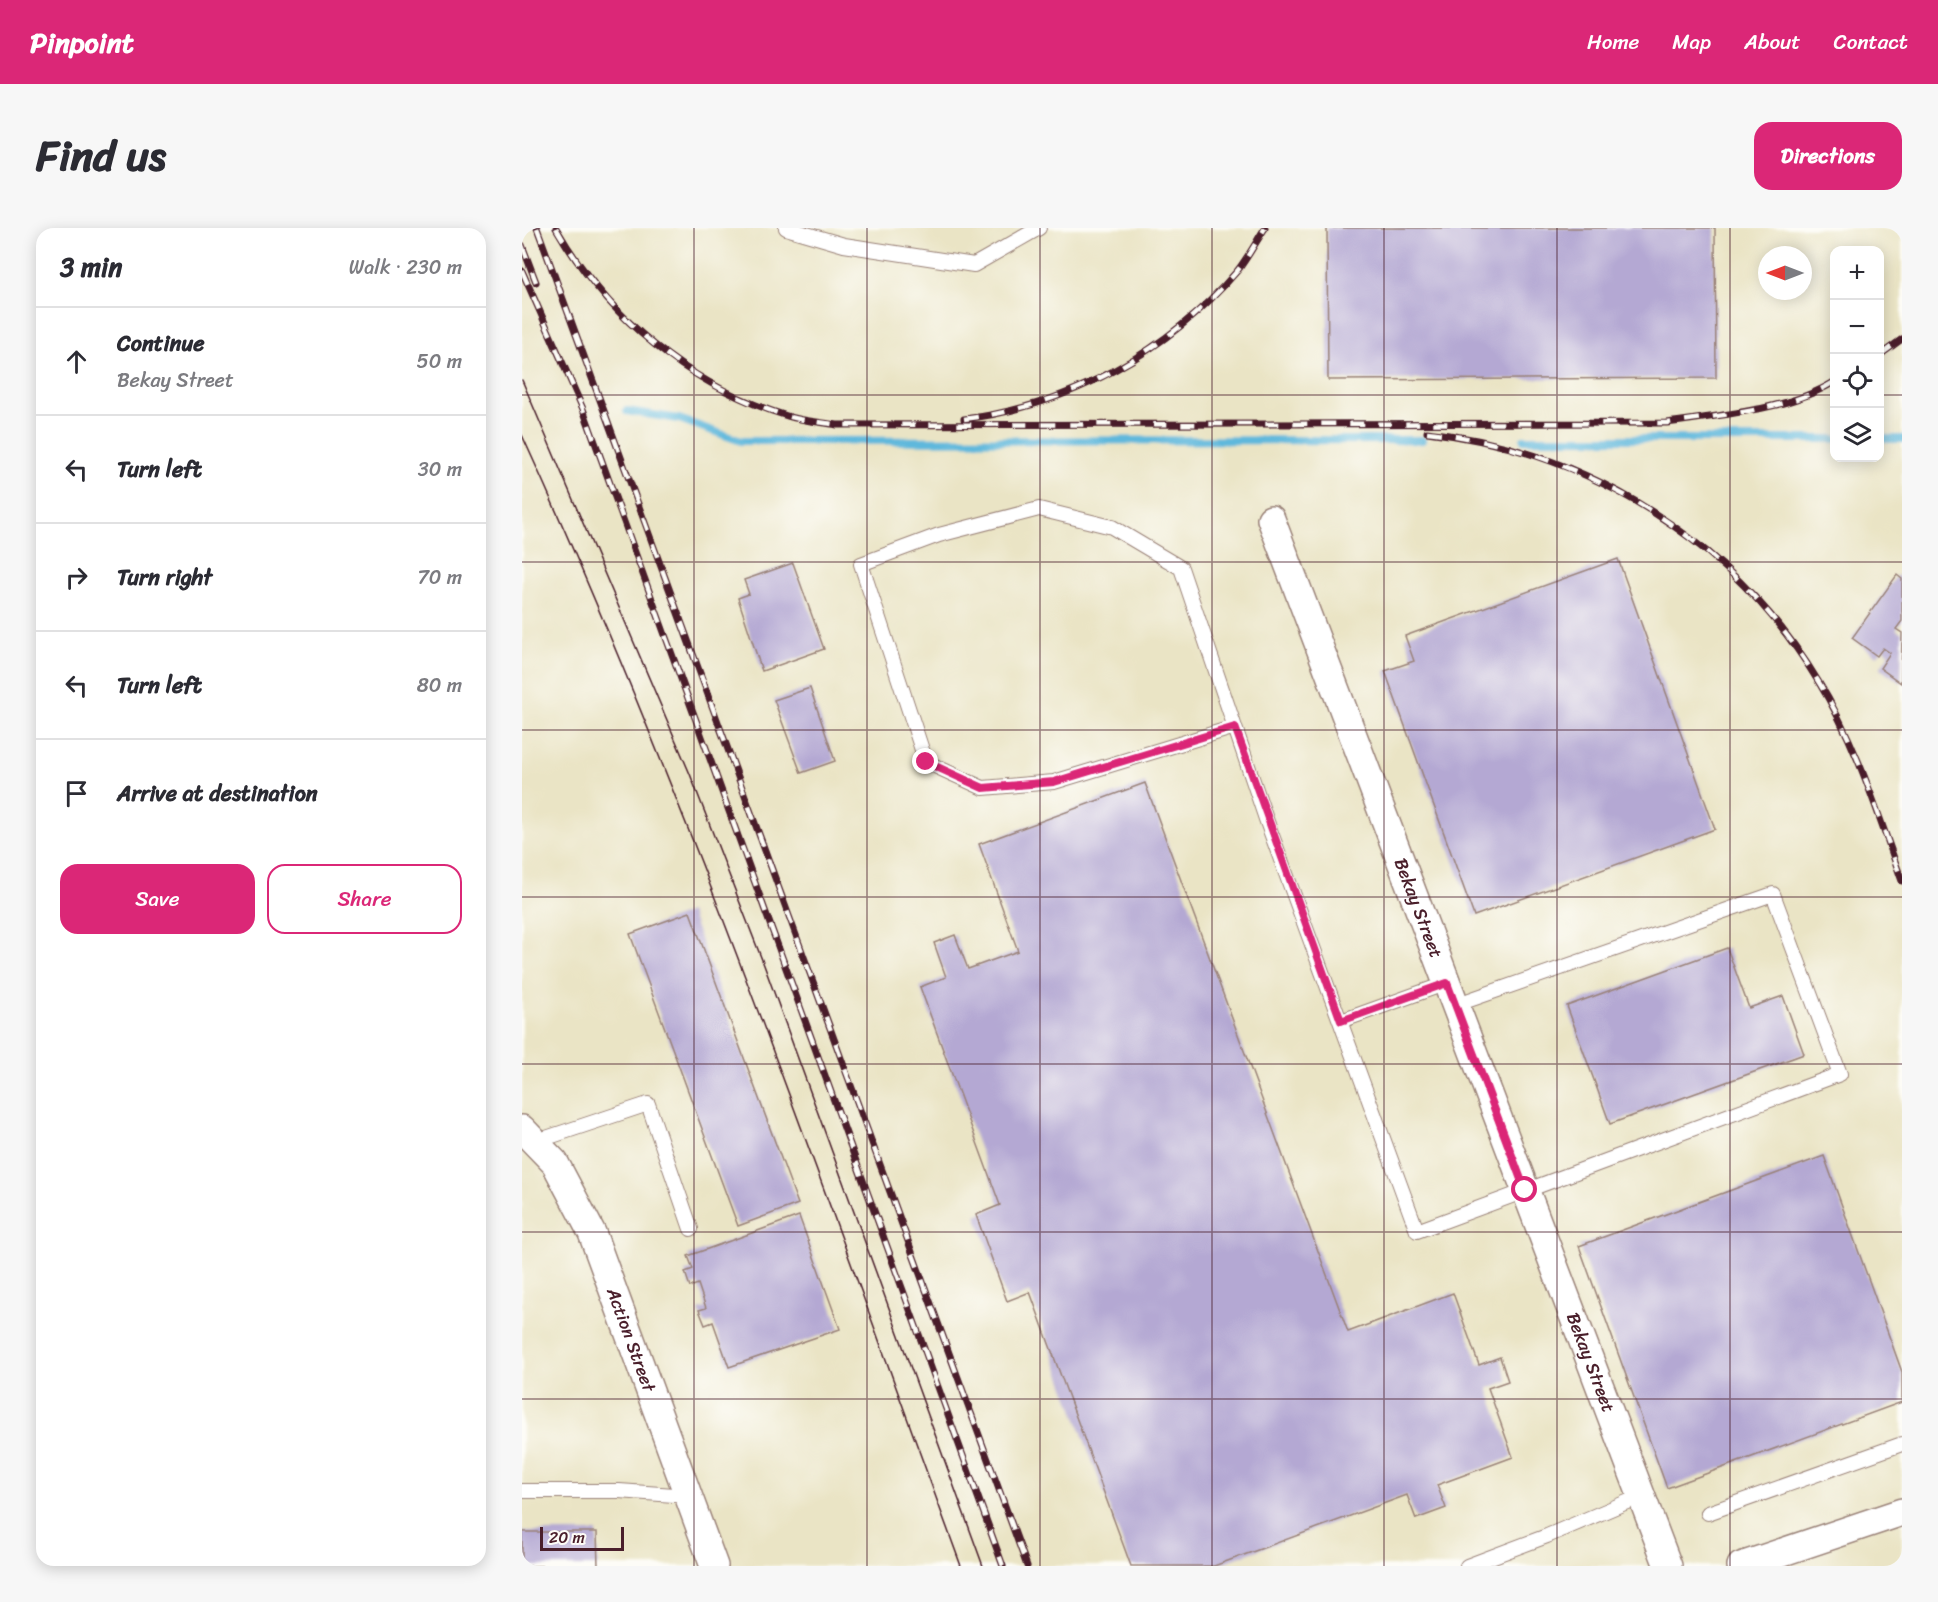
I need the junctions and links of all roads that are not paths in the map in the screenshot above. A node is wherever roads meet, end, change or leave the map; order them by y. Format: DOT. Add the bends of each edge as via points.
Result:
graph roads {
  1 [pos="786,228"];
  2 [pos="1039,228"];
  3 [pos="1271,519"];
  4 [pos="1235,727"];
  5 [pos="1451,994"];
  6 [pos="1341,1021"];
  7 [pos="528,1136"];
  8 [pos="1525,1190"];
  9 [pos="691,1229"];
  10 [pos="1902,1444"];
  11 [pos="522,1491"];
  12 [pos="688,1496"];
  13 [pos="1641,1496"];
  14 [pos="1902,1512"];
  15 [pos="1708,1513"];
  16 [pos="714,1566"];
  17 [pos="1467,1566"];
  18 [pos="1668,1566"];
  19 [pos="1741,1566"];
  1 -- 2 [label="lane" via="844,245 974,265"];
  3 -- 5 [label="street, Bekay Street"];
  4 -- 4 [label="lane" via="1181,568 1112,527 1039,509 939,535 861,564 926,762 983,788 1054,782"];
  4 -- 6 [label="lane"];
  5 -- 6 [label="lane"];
  5 -- 8 [label="street, Bekay Street"];
  5 -- 8 [label="lane" via="1773,894 1840,1074"];
  6 -- 8 [label="lane" via="1418,1231"];
  7 -- 9 [label="lane" via="648,1104"];
  7 -- 12 [label="street, Action Street" via="555,1163 592,1233"];
  8 -- 13 [label="street, Bekay Street"];
  10 -- 15 [label="lane"];
  11 -- 12 [label="lane"];
  12 -- 16 [label="street, Action Street"];
  13 -- 17 [label="lane"];
  13 -- 18 [label="street, Bekay Street"];
  14 -- 19 [label="street"];
}
